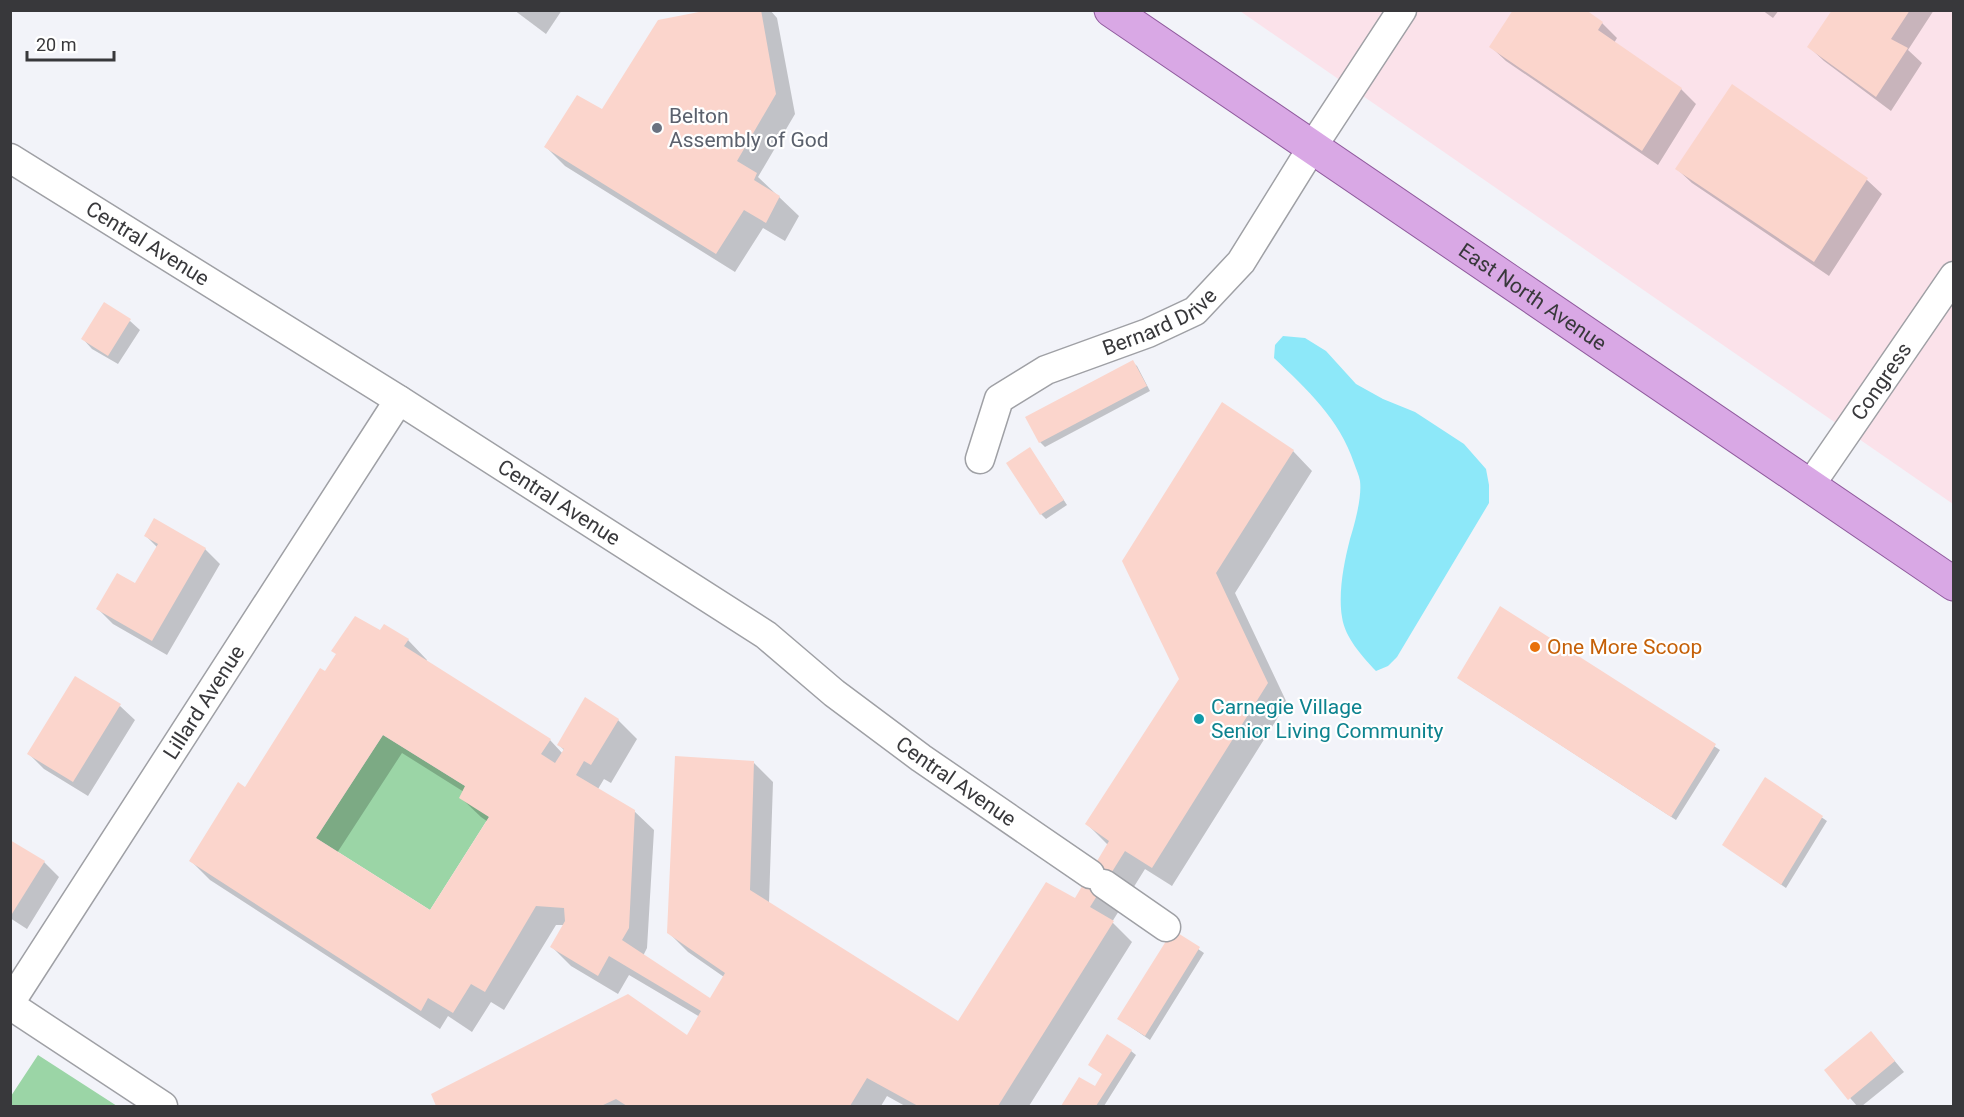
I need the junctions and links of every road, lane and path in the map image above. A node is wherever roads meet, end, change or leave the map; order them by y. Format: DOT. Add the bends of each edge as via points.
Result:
graph roads {
  1 [pos="1111,10"];
  2 [pos="1402,10"];
  3 [pos="1313,146"];
  4 [pos="10,158"];
  5 [pos="1953,276"];
  6 [pos="399,400"];
  7 [pos="980,459"];
  8 [pos="1809,487"];
  9 [pos="1953,584"];
  10 [pos="1166,927"];
  11 [pos="10,1004"];
  12 [pos="163,1107"];
  1 -- 3 [label="main road, East North Avenue"];
  2 -- 3 [label="street, Bernard Drive"];
  3 -- 7 [label="street, Bernard Drive" via="1241,262 1195,311 1148,333 1046,370 999,399"];
  3 -- 8 [label="main road, East North Avenue"];
  4 -- 6 [label="street, Central Avenue"];
  5 -- 8 [label="street, Congress"];
  6 -- 10 [label="street, Central Avenue" via="766,635 834,693 921,758"];
  6 -- 11 [label="street, Lillard Avenue"];
  8 -- 9 [label="main road, East North Avenue"];
  11 -- 12 [label="street"];
}
